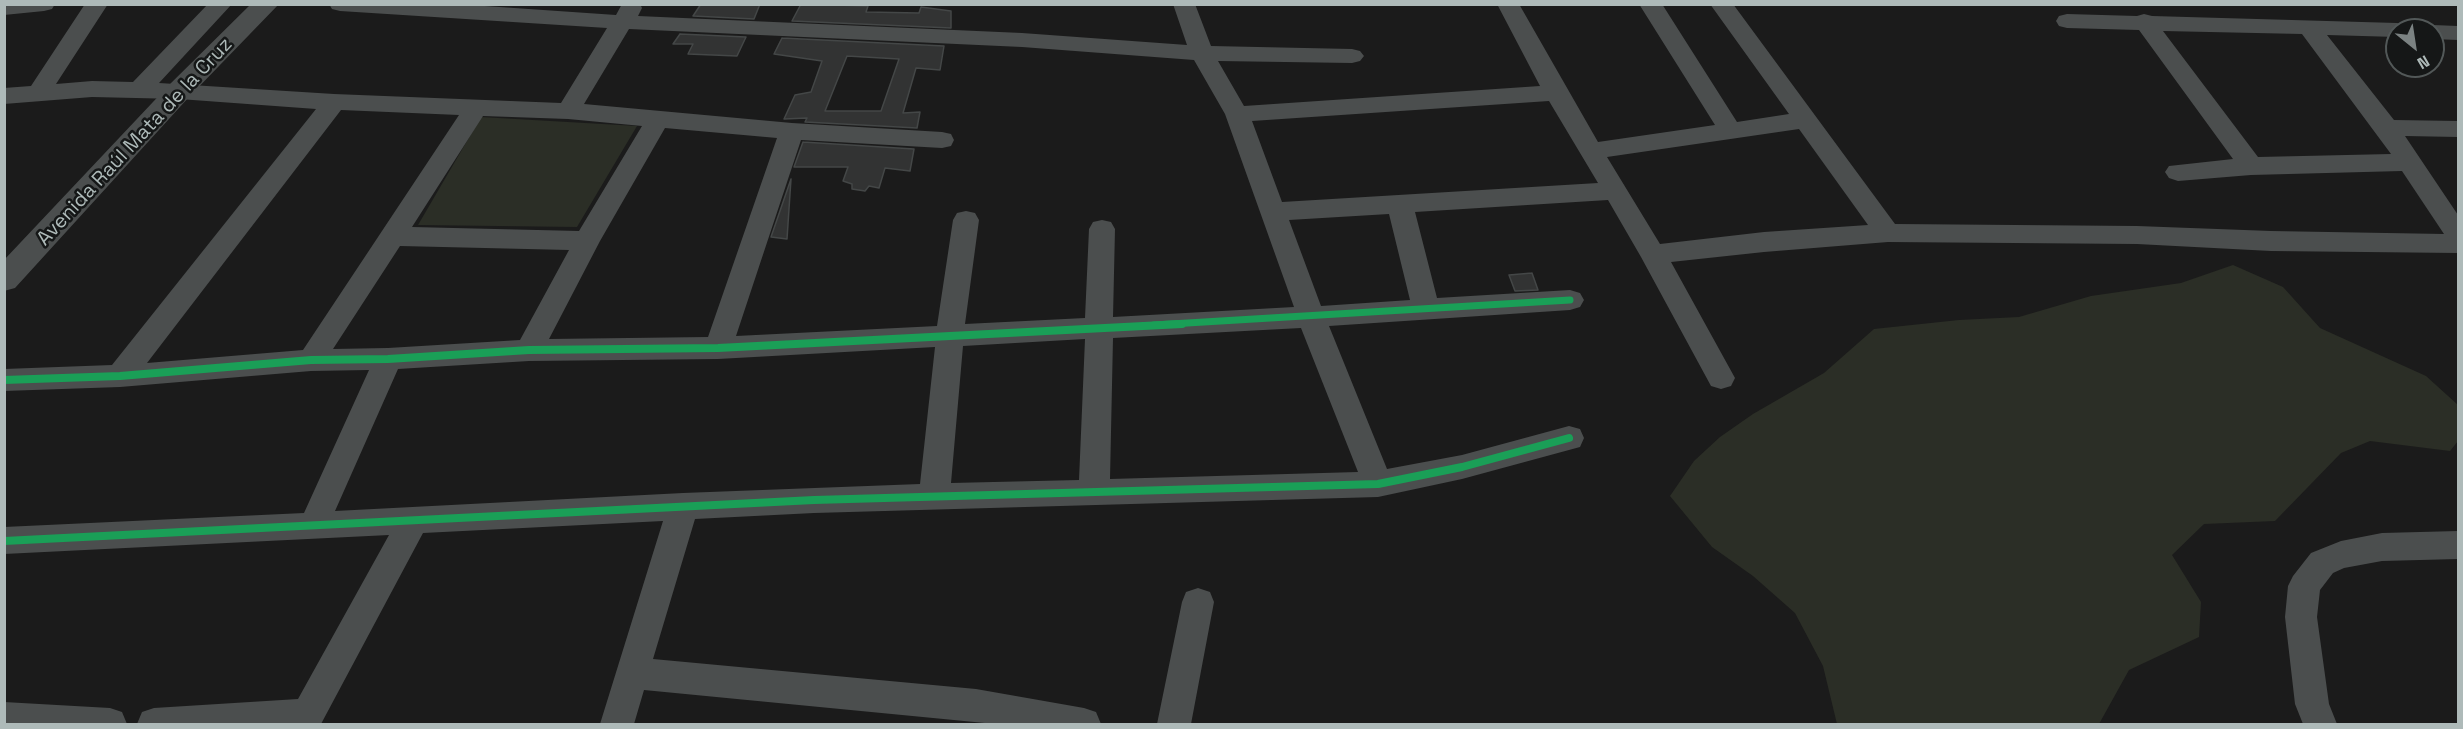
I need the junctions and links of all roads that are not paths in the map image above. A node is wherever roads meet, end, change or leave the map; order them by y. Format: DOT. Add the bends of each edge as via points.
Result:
graph roads {
  1 [pos="44,4"];
  2 [pos="97,4"];
  3 [pos="221,4"];
  4 [pos="266,4"];
  5 [pos="340,4"];
  6 [pos="1184,4"];
  7 [pos="1508,4"];
  8 [pos="1650,4"];
  9 [pos="1720,4"];
  10 [pos="4,8"];
  11 [pos="628,13"];
  12 [pos="2067,21"];
  13 [pos="2144,21"];
  14 [pos="2308,27"];
  15 [pos="2385,30"];
  16 [pos="1202,53"];
  17 [pos="1352,56"];
  18 [pos="43,86"];
  19 [pos="4,89"];
  20 [pos="92,89"];
  21 [pos="138,91"];
  22 [pos="179,91"];
  23 [pos="1556,93"];
  24 [pos="4,96"];
  25 [pos="334,102"];
  26 [pos="476,108"];
  27 [pos="568,111"];
  28 [pos="1237,114"];
  29 [pos="658,119"];
  30 [pos="1805,120"];
  31 [pos="2387,128"];
  32 [pos="2458,129"];
  33 [pos="792,131"];
  34 [pos="1731,131"];
  35 [pos="942,140"];
  36 [pos="1593,151"];
  37 [pos="2410,162"];
  38 [pos="2251,166"];
  39 [pos="2178,172"];
  40 [pos="1616,191"];
  41 [pos="1400,205"];
  42 [pos="1273,212"];
  43 [pos="966,220"];
  44 [pos="1102,229"];
  45 [pos="1888,233"];
  46 [pos="2458,235"];
  47 [pos="392,236"];
  48 [pos="587,241"];
  49 [pos="2458,243"];
  50 [pos="1653,254"];
  51 [pos="4,280"];
  52 [pos="1570,300"];
  53 [pos="1426,309"];
  54 [pos="1311,317"];
  55 [pos="1099,328"];
  56 [pos="950,335"];
  57 [pos="718,348"];
  58 [pos="529,350"];
  59 [pos="388,359"];
  60 [pos="311,360"];
  61 [pos="120,376"];
  62 [pos="1721,378"];
  63 [pos="4,380"];
  64 [pos="1569,438"];
  65 [pos="1378,484"];
  66 [pos="1094,491"];
  67 [pos="934,495"];
  68 [pos="683,506"];
  69 [pos="413,521"];
  70 [pos="313,526"];
  71 [pos="4,541"];
  72 [pos="2458,545"];
  73 [pos="1198,602"];
  74 [pos="632,673"];
  75 [pos="4,718"];
  76 [pos="305,720"];
  77 [pos="110,724"];
  78 [pos="154,724"];
  79 [pos="617,724"];
  80 [pos="1084,724"];
  81 [pos="1174,724"];
  82 [pos="2320,724"];
  1 -- 10 [label="street"];
  2 -- 18 [label="street"];
  3 -- 21 [label="street"];
  4 -- 22 [label="street, Avenida Raúl Mata de la Cruz"];
  5 -- 11 [label="street"];
  6 -- 16 [label="street"];
  7 -- 23 [label="street"];
  8 -- 34 [label="street"];
  9 -- 30 [label="street"];
  11 -- 16 [label="street"];
  11 -- 27 [label="street"];
  12 -- 13 [label="street"];
  13 -- 14 [label="street"];
  13 -- 38 [label="street"];
  14 -- 15 [label="street"];
  14 -- 31 [label="street"];
  16 -- 17 [label="street"];
  16 -- 28 [label="street"];
  18 -- 19 [label="street"];
  18 -- 20 [label="street"];
  20 -- 21 [label="street"];
  20 -- 24 [label="street"];
  21 -- 22 [label="street"];
  22 -- 25 [label="street"];
  22 -- 51 [label="street, Avenida Raúl Mata de la Cruz"];
  23 -- 28 [label="street"];
  23 -- 36 [label="street"];
  25 -- 26 [label="street"];
  25 -- 61 [label="street"];
  26 -- 27 [label="street"];
  26 -- 47 [label="street"];
  27 -- 29 [label="street"];
  28 -- 42 [label="street"];
  29 -- 33 [label="street"];
  29 -- 48 [label="street"];
  30 -- 34 [label="street"];
  30 -- 45 [label="street"];
  31 -- 32 [label="street"];
  31 -- 37 [label="street"];
  33 -- 35 [label="street"];
  33 -- 57 [label="street"];
  34 -- 36 [label="street"];
  36 -- 40 [label="street"];
  37 -- 38 [label="street"];
  37 -- 46 [label="street"];
  38 -- 39 [label="street"];
  40 -- 41 [label="street"];
  40 -- 50 [label="street"];
  41 -- 42 [label="street"];
  41 -- 53 [label="street"];
  42 -- 54 [label="street"];
  43 -- 56 [label="street"];
  44 -- 55 [label="street"];
  45 -- 49 [label="street"];
  45 -- 50 [label="street"];
  47 -- 48 [label="street"];
  47 -- 60 [label="street"];
  48 -- 58 [label="street"];
  50 -- 62 [label="street"];
  52 -- 53 [label="street"];
  53 -- 54 [label="street"];
  54 -- 55 [label="street"];
  54 -- 65 [label="street"];
  55 -- 56 [label="street"];
  55 -- 66 [label="street"];
  56 -- 57 [label="street"];
  56 -- 67 [label="street"];
  57 -- 58 [label="street"];
  58 -- 59 [label="street"];
  59 -- 60 [label="street"];
  59 -- 70 [label="street"];
  60 -- 61 [label="street"];
  61 -- 63 [label="street"];
  64 -- 65 [label="street"];
  65 -- 66 [label="street"];
  66 -- 67 [label="street"];
  67 -- 68 [label="street"];
  68 -- 69 [label="street"];
  68 -- 74 [label="street"];
  69 -- 70 [label="street"];
  69 -- 76 [label="street"];
  70 -- 71 [label="street"];
  72 -- 82 [label="street" via="2382,547 2341,555 2322,563 2304,586 2301,617 2312,704"];
  73 -- 81 [label="street"];
  74 -- 79 [label="street"];
  74 -- 80 [label="street" via="976,705"];
  75 -- 77 [label="street"];
  76 -- 78 [label="street"];
}
